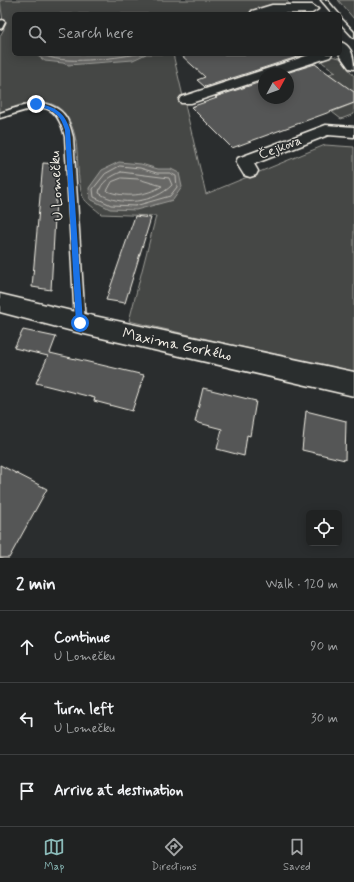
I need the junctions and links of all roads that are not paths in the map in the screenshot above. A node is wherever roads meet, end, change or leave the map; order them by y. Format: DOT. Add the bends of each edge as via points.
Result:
graph roads {
  1 [pos="324,0"];
  2 [pos="311,8"];
  3 [pos="264,12"];
  4 [pos="334,12"];
  5 [pos="342,21"];
  6 [pos="354,36"];
  7 [pos="342,50"];
  8 [pos="319,56"];
  9 [pos="354,65"];
  10 [pos="283,68"];
  11 [pos="258,76"];
  12 [pos="186,100"];
  13 [pos="0,116"];
  14 [pos="354,119"];
  15 [pos="326,130"];
  16 [pos="354,132"];
  17 [pos="250,171"];
  18 [pos="0,303"];
  19 [pos="80,323"];
  20 [pos="354,384"];
  1 -- 4 [label="lane"];
  2 -- 3 [label="street"];
  5 -- 6 [label="lane"];
  7 -- 9 [label="street"];
  8 -- 10 [label="street"];
  11 -- 12 [label="street"];
  13 -- 19 [label="lane, U Lomečku" via="26,106 44,105 51,107 66,124 69,137"];
  14 -- 15 [label="street, Čejkova"];
  15 -- 16 [label="street, Čejkova"];
  15 -- 17 [label="street, Čejkova" via="244,162"];
  18 -- 19 [label="street, Maxima Gorkého"];
  19 -- 20 [label="street, Maxima Gorkého"];
}
